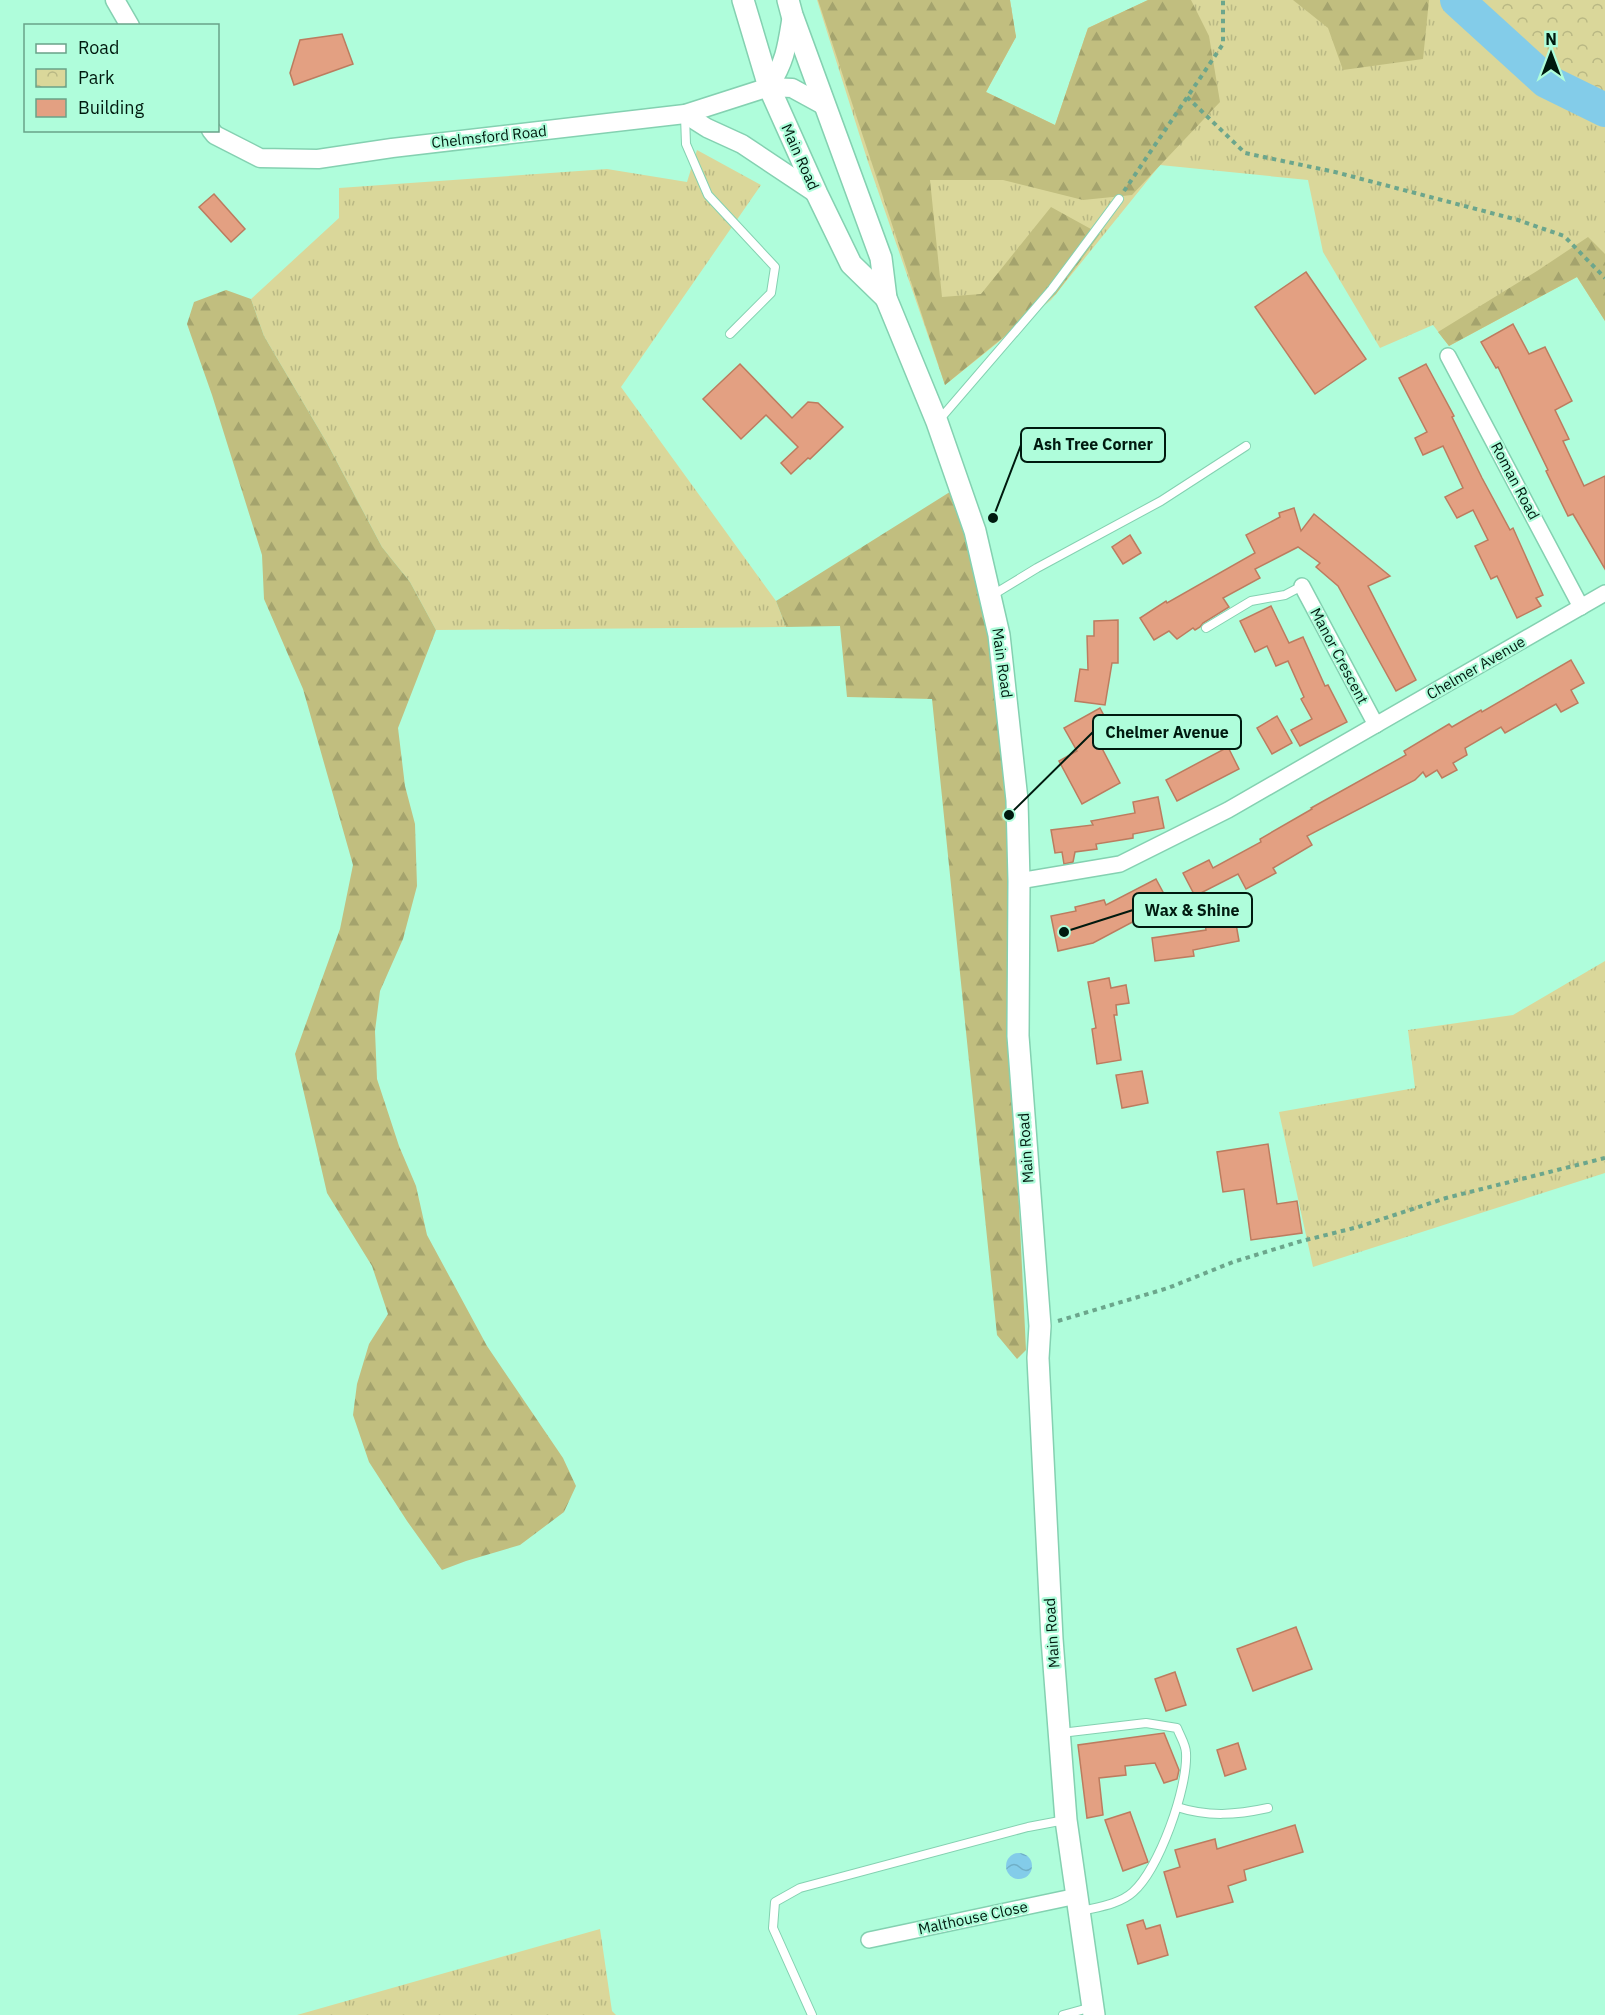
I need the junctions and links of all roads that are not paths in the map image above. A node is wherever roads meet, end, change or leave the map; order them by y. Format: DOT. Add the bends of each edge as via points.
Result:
graph roads {
  1 [pos="116,0"];
  2 [pos="744,1"];
  3 [pos="790,7"];
  4 [pos="129,24"];
  5 [pos="769,87"];
  6 [pos="825,106"];
  7 [pos="685,114"];
  8 [pos="213,132"];
  9 [pos="817,194"];
  10 [pos="1119,199"];
  11 [pos="886,298"];
  12 [pos="730,334"];
  13 [pos="1448,356"];
  14 [pos="937,422"];
  15 [pos="1246,446"];
  16 [pos="1302,586"];
  17 [pos="1605,593"];
  18 [pos="990,596"];
  19 [pos="1581,607"];
  20 [pos="1206,628"];
  21 [pos="1376,725"];
  22 [pos="1019,881"];
  23 [pos="1060,1733"];
  24 [pos="1177,1807"];
  25 [pos="1268,1808"];
  26 [pos="1066,1820"];
  27 [pos="1078,1904"];
  28 [pos="869,1940"];
  29 [pos="1094,2011"];
  30 [pos="812,2015"];
  31 [pos="1063,2015"];
  1 -- 4 [label="street"];
  2 -- 5 [label="main road, Main Road"];
  3 -- 5 [label="street" via="787,50"];
  3 -- 6 [label="main road, Main Road"];
  5 -- 6 [label="street, Chelmsford Road" via="792,88"];
  5 -- 7 [label="street, Chelmsford Road"];
  5 -- 9 [label="main road, Main Road"];
  6 -- 11 [label="main road, Main Road" via="881,258"];
  7 -- 8 [label="street, Chelmsford Road" via="318,159 260,158"];
  7 -- 9 [label="street" via="742,144"];
  7 -- 12 [label="lane" via="686,144 708,195 775,267 771,293"];
  9 -- 11 [label="main road, Main Road" via="851,264"];
  10 -- 14 [label="lane" via="1052,289"];
  11 -- 14 [label="main road, Main Road"];
  13 -- 19 [label="street, Roman Road"];
  14 -- 18 [label="main road, Main Road" via="975,531"];
  15 -- 18 [label="lane" via="1161,501"];
  16 -- 20 [label="lane" via="1285,595 1251,601"];
  16 -- 21 [label="street, Manor Crescent"];
  17 -- 19 [label="street, Chelmer Avenue"];
  18 -- 22 [label="main road, Main Road" via="999,635 1012,744"];
  19 -- 21 [label="street, Chelmer Avenue"];
  21 -- 22 [label="street, Chelmer Avenue" via="1228,810 1120,864"];
  22 -- 23 [label="main road, Main Road" via="1018,1036 1040,1326 1038,1358"];
  23 -- 24 [label="lane" via="1146,1723 1177,1728 1186,1752"];
  23 -- 26 [label="main road, Main Road"];
  24 -- 25 [label="lane" via="1196,1814 1216,1815"];
  24 -- 27 [label="lane" via="1152,1868 1137,1888 1119,1901"];
  26 -- 27 [label="main road, Main Road"];
  26 -- 30 [label="lane" via="800,1888 775,1902 773,1928"];
  27 -- 28 [label="street, Malthouse Close"];
  27 -- 29 [label="main road, Main Road"];
  29 -- 31 [label="lane"];
}
